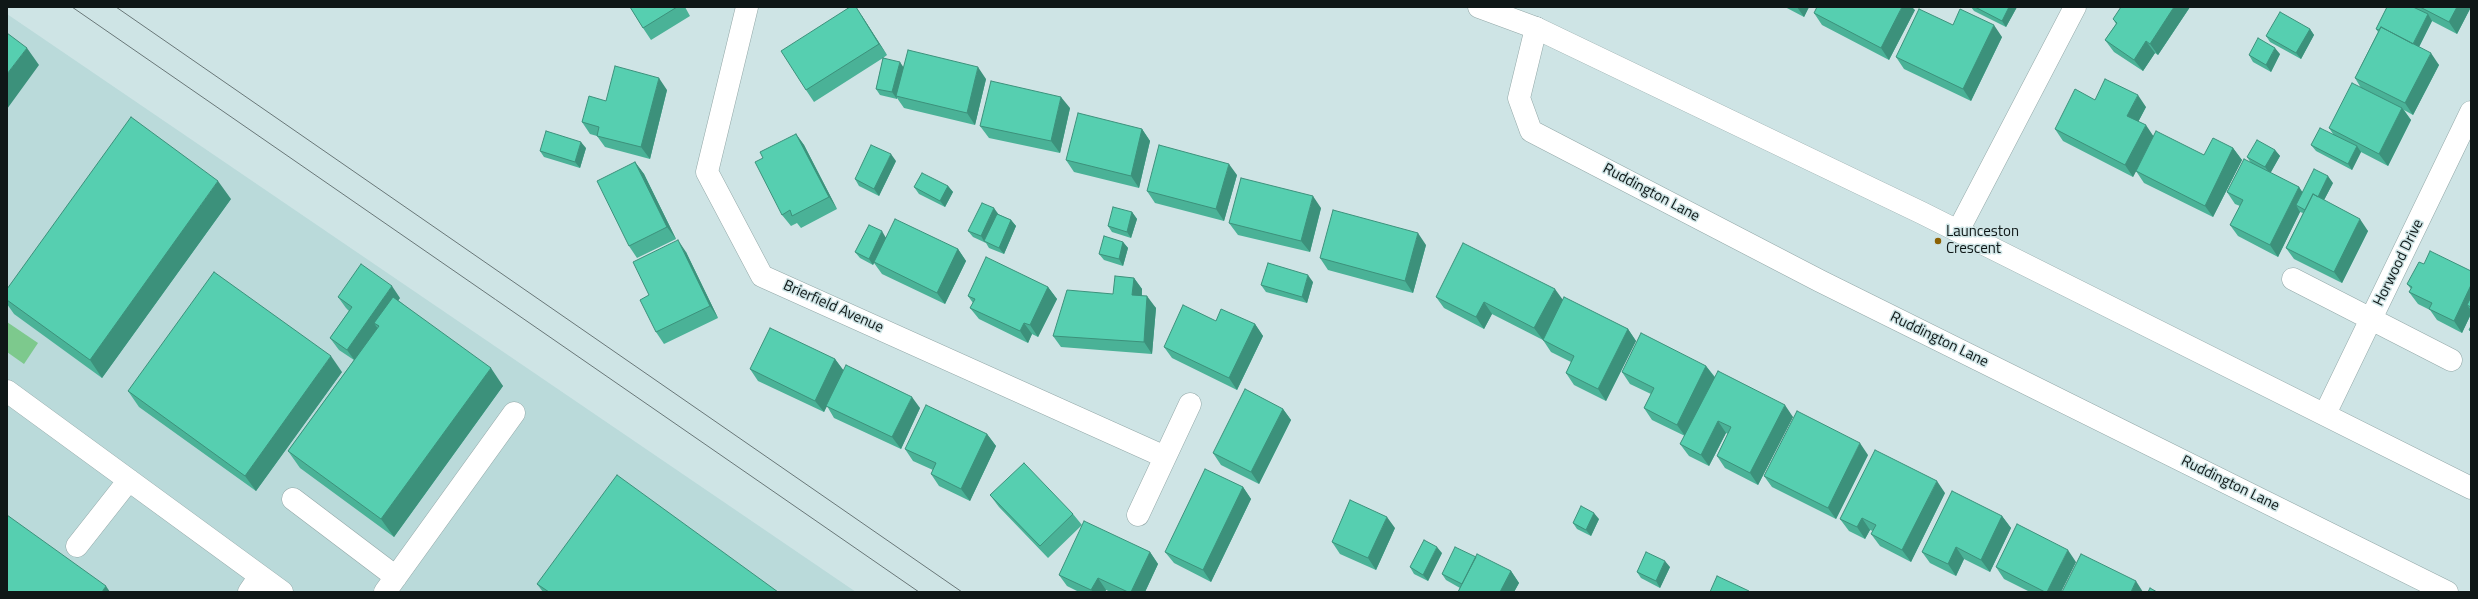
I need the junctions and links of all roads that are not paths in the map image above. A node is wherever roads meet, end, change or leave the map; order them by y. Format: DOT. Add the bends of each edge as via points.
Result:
graph roads {
  1 [pos="747,7"];
  2 [pos="1479,7"];
  3 [pos="2074,7"];
  4 [pos="1536,28"];
  5 [pos="2471,112"];
  6 [pos="1958,231"];
  7 [pos="2293,279"];
  8 [pos="2372,320"];
  9 [pos="2451,360"];
  10 [pos="8,393"];
  11 [pos="1190,404"];
  12 [pos="514,413"];
  13 [pos="2325,414"];
  14 [pos="1165,457"];
  15 [pos="129,480"];
  16 [pos="2471,488"];
  17 [pos="292,499"];
  18 [pos="1138,515"];
  19 [pos="78,546"];
  20 [pos="255,584"];
  21 [pos="390,584"];
  22 [pos="282,592"];
  23 [pos="2446,592"];
  1 -- 14 [label="street, Brierfield Avenue" via="707,172 762,276"];
  2 -- 4 [label="street"];
  3 -- 6 [label="street"];
  4 -- 6 [label="street"];
  4 -- 23 [label="street, Ruddington Lane" via="1519,98 1532,131 1820,281"];
  5 -- 8 [label="street, Horwood Drive"];
  6 -- 13 [label="street"];
  7 -- 8 [label="street"];
  8 -- 9 [label="street"];
  8 -- 13 [label="street, Horwood Drive"];
  10 -- 15 [label="street"];
  11 -- 14 [label="street"];
  12 -- 21 [label="street"];
  13 -- 16 [label="street"];
  14 -- 18 [label="street"];
  15 -- 19 [label="street"];
  15 -- 20 [label="street"];
  17 -- 21 [label="street"];
  20 -- 22 [label="street"];
}
